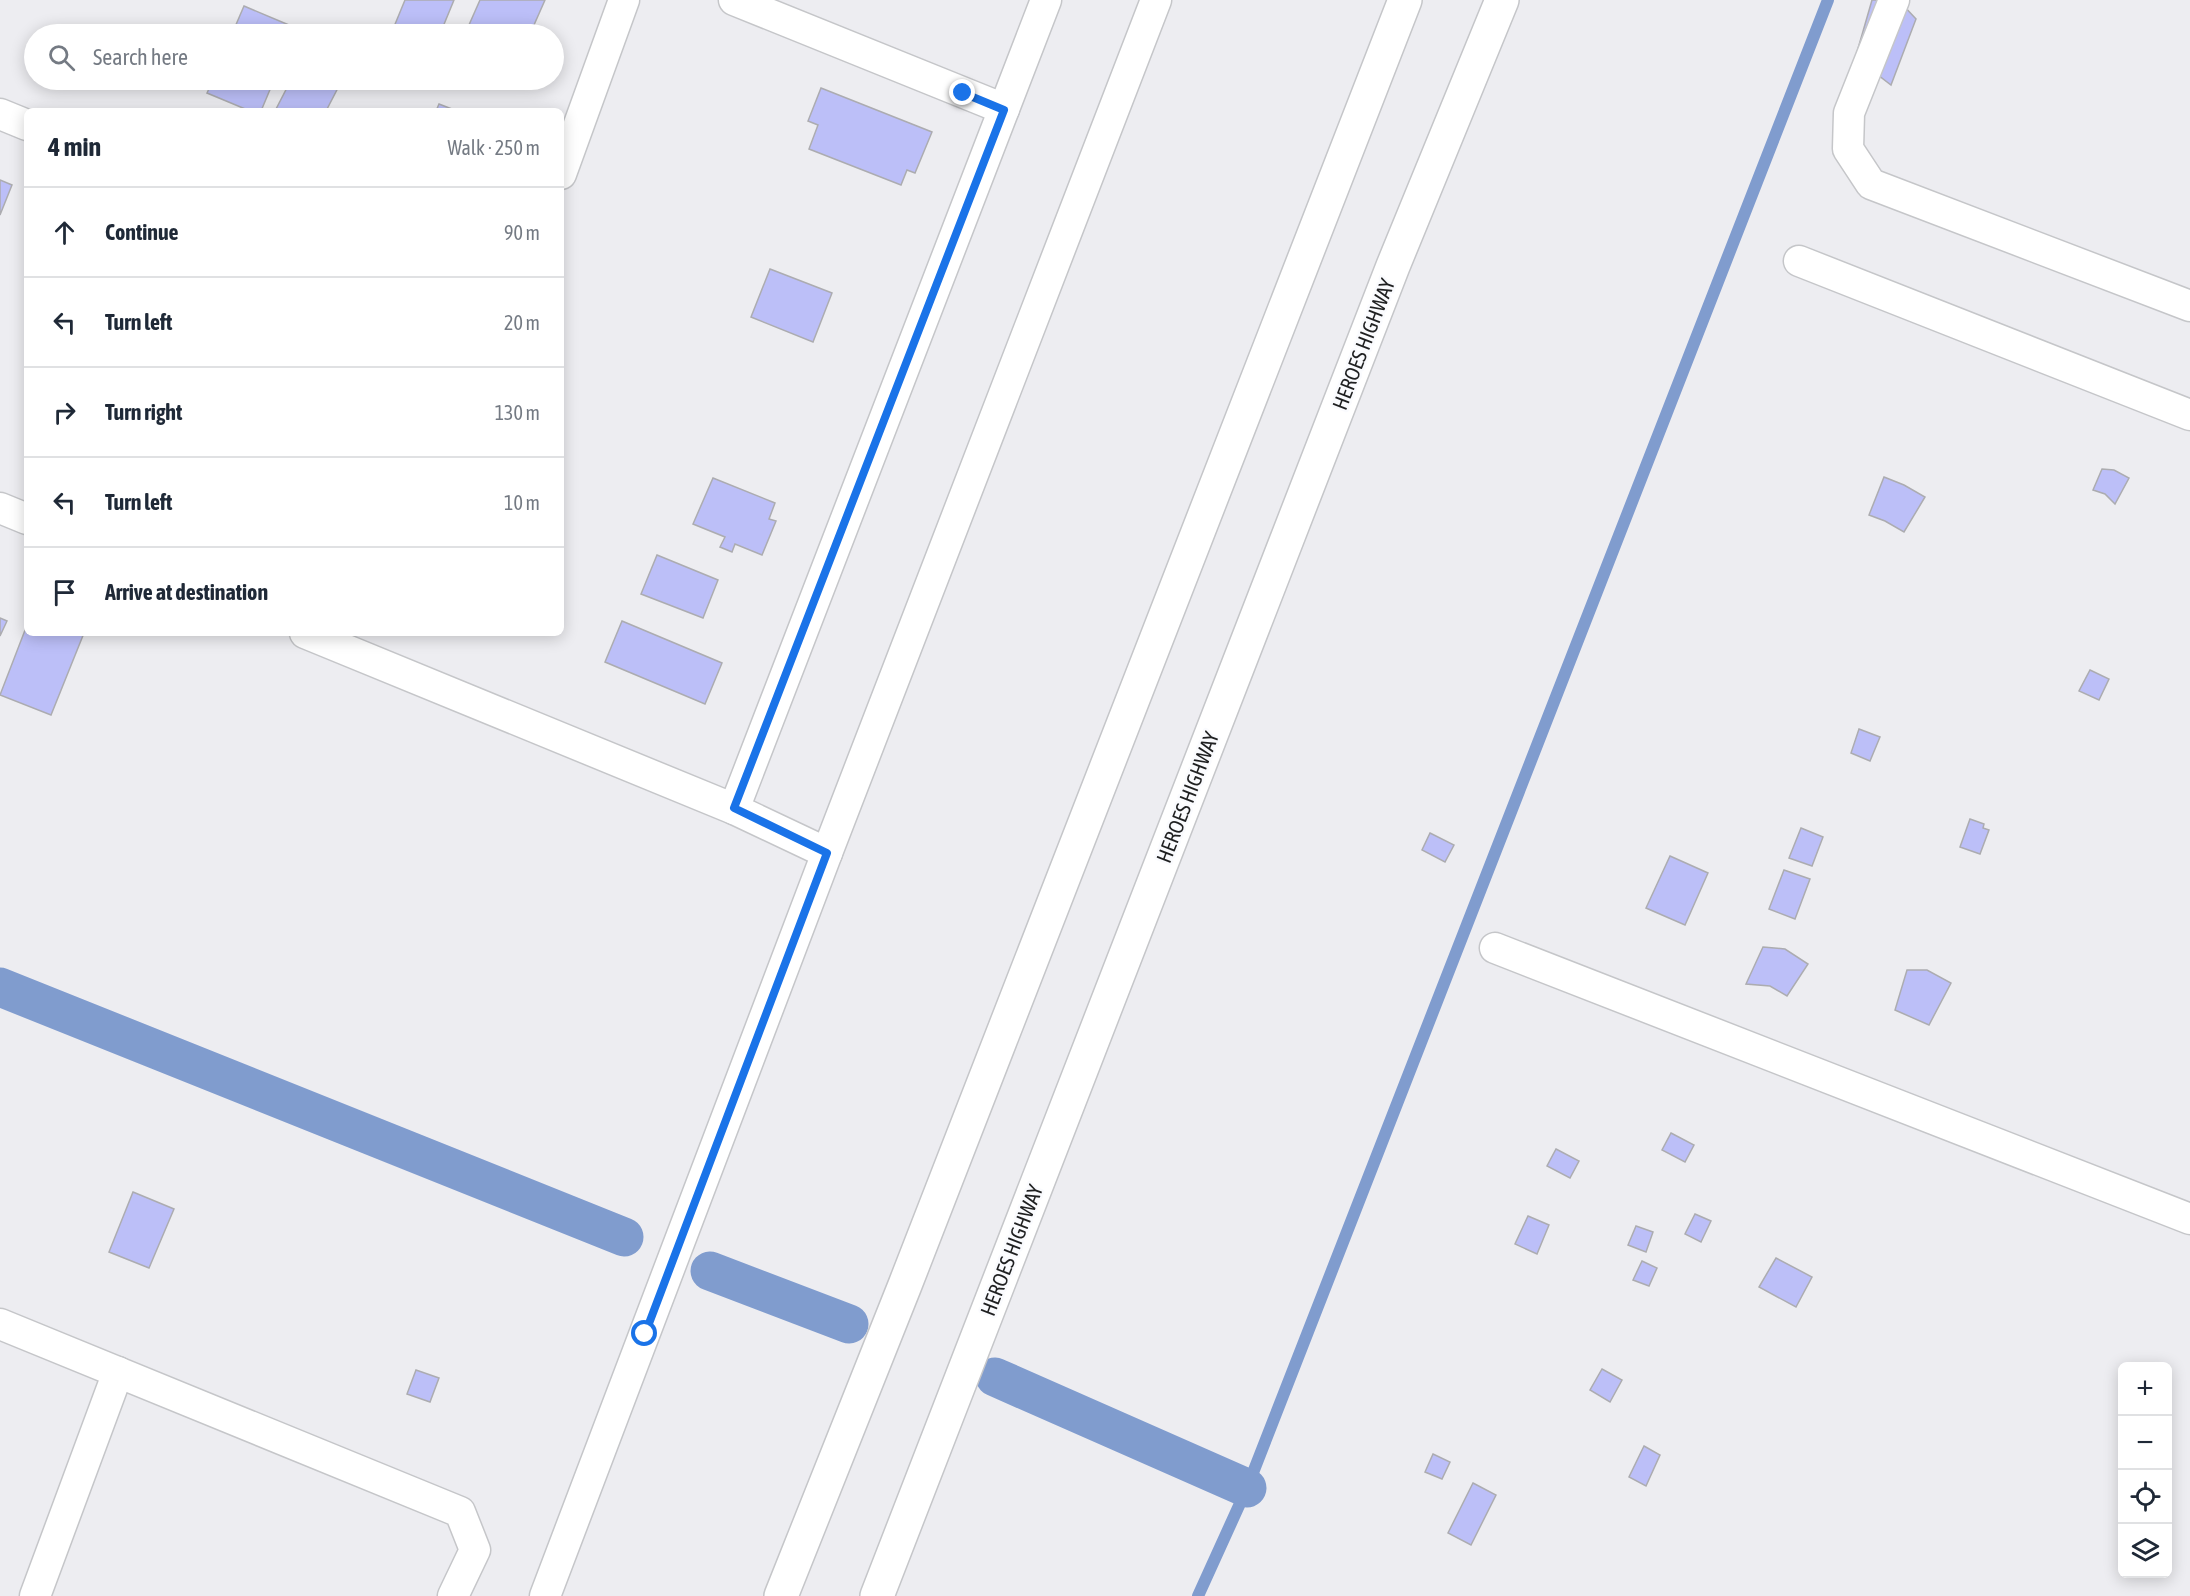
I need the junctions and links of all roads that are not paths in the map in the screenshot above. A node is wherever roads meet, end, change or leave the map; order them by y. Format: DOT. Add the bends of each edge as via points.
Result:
graph roads {
  1 [pos="624,0"];
  2 [pos="734,0"];
  3 [pos="1046,0"];
  4 [pos="1156,0"];
  5 [pos="1405,0"];
  6 [pos="1502,0"];
  7 [pos="1894,0"];
  8 [pos="1004,110"];
  9 [pos="0,114"];
  10 [pos="24,124"];
  11 [pos="564,166"];
  12 [pos="1799,261"];
  13 [pos="2190,306"];
  14 [pos="2190,415"];
  15 [pos="0,508"];
  16 [pos="24,518"];
  17 [pos="312,636"];
  18 [pos="734,808"];
  19 [pos="827,853"];
  20 [pos="1495,948"];
  21 [pos="2190,1219"];
  22 [pos="0,1324"];
  23 [pos="118,1372"];
  24 [pos="35,1596"];
  25 [pos="453,1596"];
  26 [pos="545,1596"];
  27 [pos="781,1596"];
  28 [pos="878,1596"];
  1 -- 11 [label="street"];
  2 -- 8 [label="street"];
  3 -- 8 [label="street"];
  4 -- 19 [label="street"];
  5 -- 27 [label="main road"];
  6 -- 28 [label="main road, HEROES HIGHWAY" via="1393,266"];
  7 -- 13 [label="street" via="1849,113 1848,149 1871,184"];
  8 -- 18 [label="street"];
  9 -- 10 [label="street"];
  12 -- 14 [label="street"];
  15 -- 16 [label="street"];
  17 -- 18 [label="street"];
  18 -- 19 [label="street"];
  19 -- 26 [label="street"];
  20 -- 21 [label="street"];
  22 -- 23 [label="street"];
  23 -- 24 [label="street"];
  23 -- 25 [label="street" via="460,1512 475,1550"];
}
